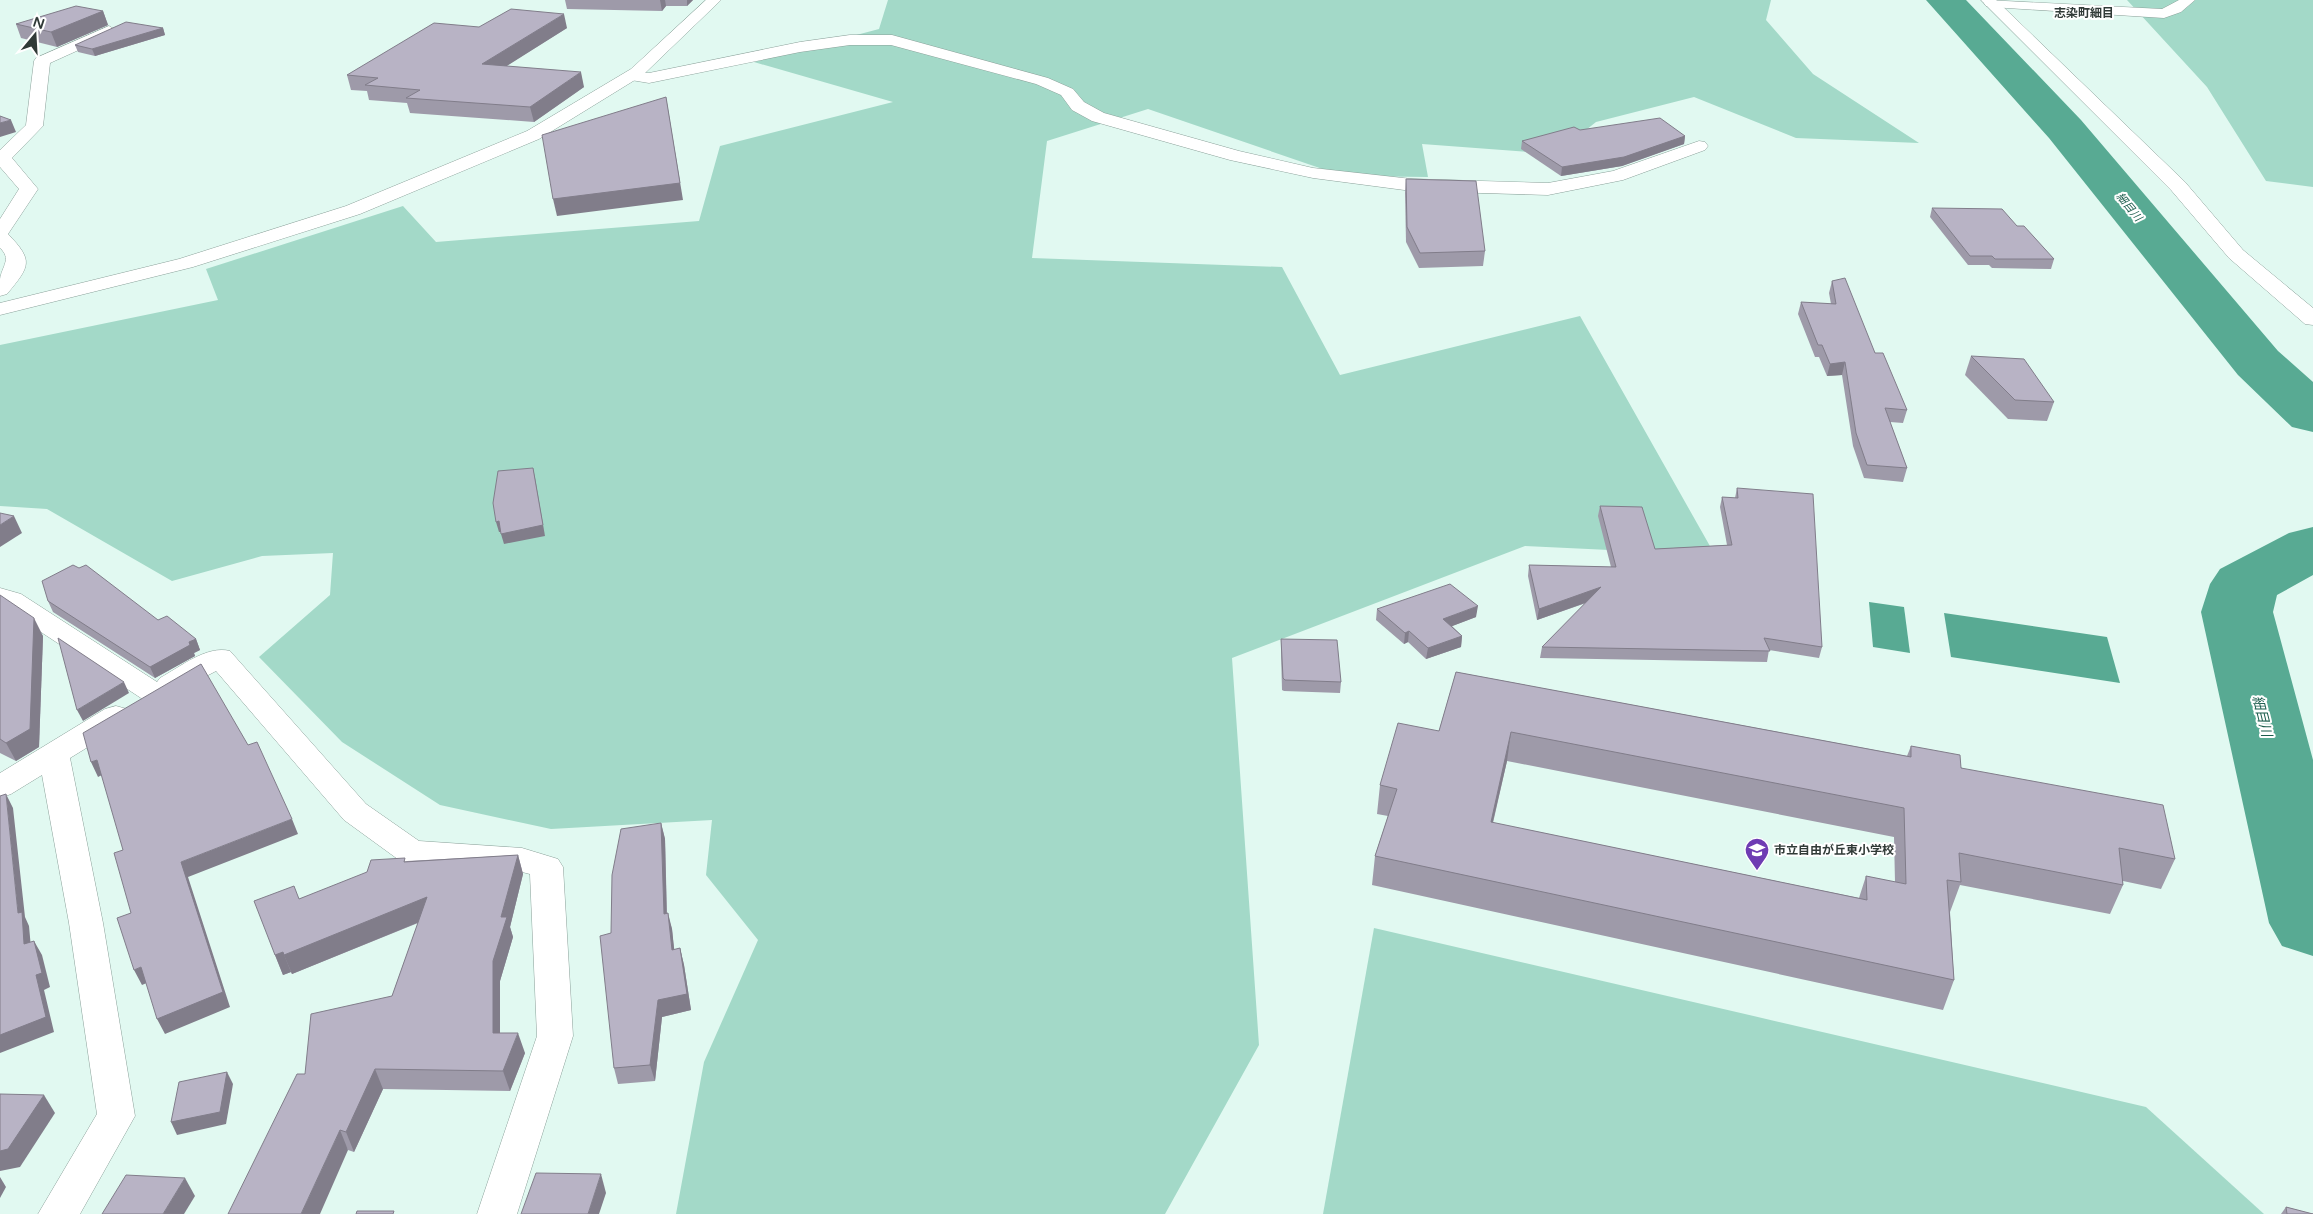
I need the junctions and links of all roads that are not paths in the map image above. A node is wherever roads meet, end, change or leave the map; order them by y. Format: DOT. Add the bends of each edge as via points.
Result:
graph roads {
  1 [pos="714,0"];
  2 [pos="2188,0"];
  3 [pos="1989,2"];
  4 [pos="123,25"];
  5 [pos="631,76"];
  6 [pos="1699,146"];
  7 [pos="0,232"];
  8 [pos="0,236"];
  9 [pos="0,290"];
  10 [pos="0,309"];
  11 [pos="2313,319"];
  12 [pos="0,596"];
  13 [pos="154,693"];
  14 [pos="54,754"];
  15 [pos="3,782"];
  16 [pos="58,1214"];
  17 [pos="497,1214"];
  1 -- 5 [label="street"];
  2 -- 3 [label="street" via="2164,14"];
  3 -- 11 [label="street" via="2178,186 2236,254"];
  4 -- 7 [label="street" via="42,61 34,126 2,158 29,189"];
  5 -- 6 [label="street" via="649,78 850,40 892,40 1042,81 1067,92 1078,106 1107,120 1236,156 1313,173 1412,185 1548,190 1617,176"];
  5 -- 10 [label="street" via="533,135 353,210 186,263"];
  8 -- 9 [label="street" via="14,251 17,261 11,277"];
  12 -- 13 [label="street"];
  13 -- 14 [label="street"];
  13 -- 17 [label="street" via="220,657 355,812 411,852 522,860 546,867 555,1036"];
  14 -- 15 [label="street"];
  14 -- 16 [label="street" via="86,923 116,1116"];
}
